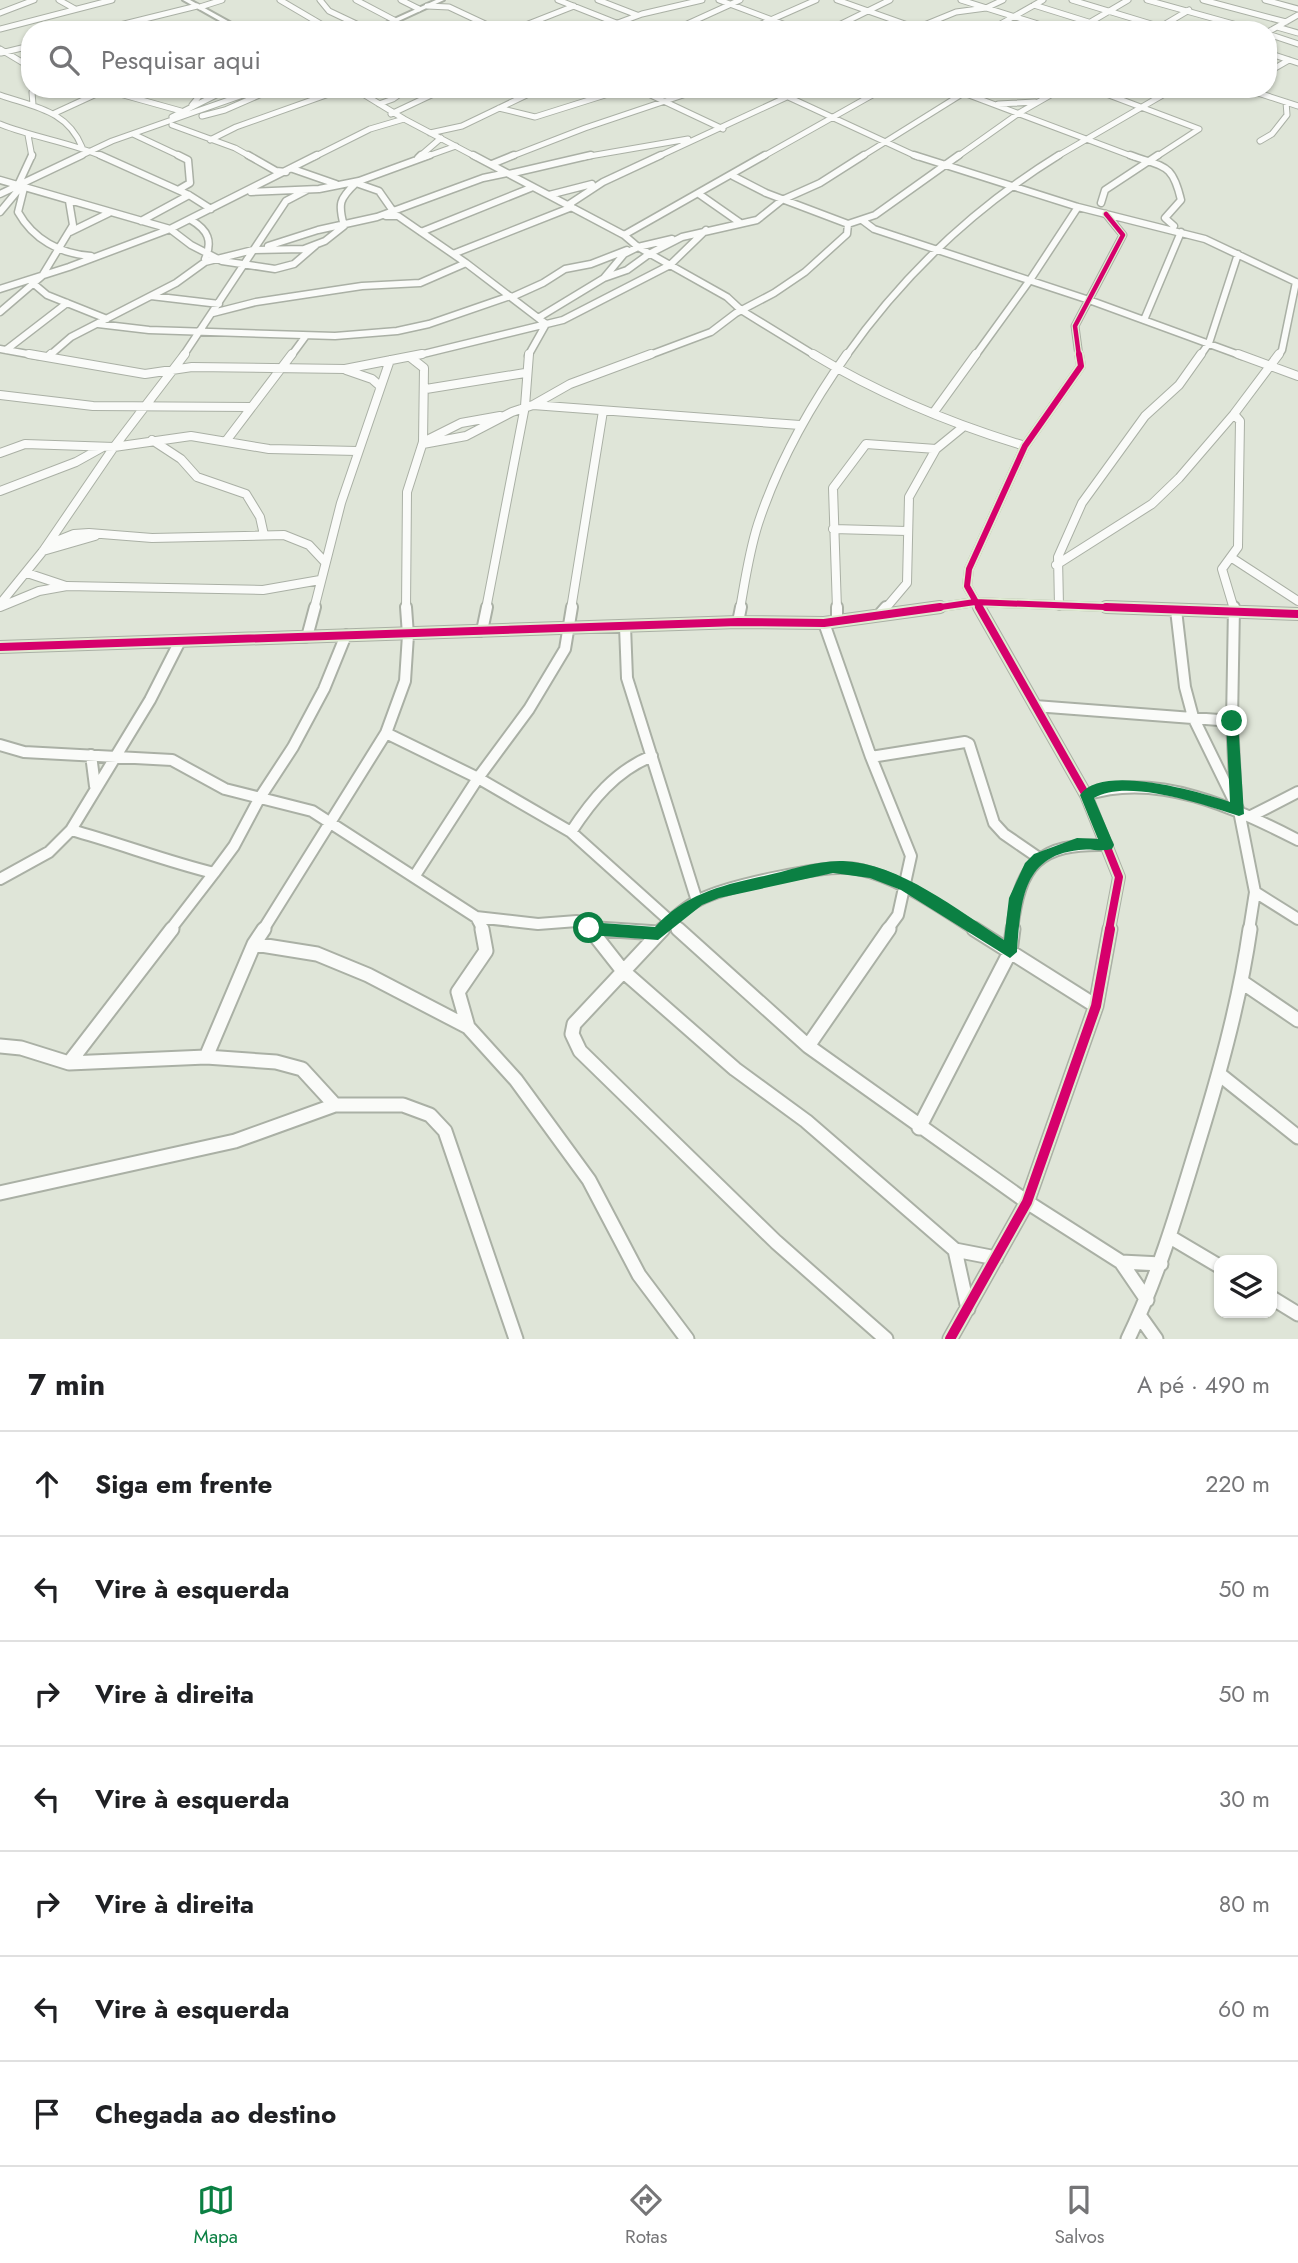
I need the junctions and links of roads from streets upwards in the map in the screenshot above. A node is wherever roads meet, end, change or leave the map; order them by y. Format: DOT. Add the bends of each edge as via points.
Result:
graph roads {
  1 [pos="34,0"];
  2 [pos="59,0"];
  3 [pos="112,0"];
  4 [pos="187,0"];
  5 [pos="222,0"];
  6 [pos="280,0"];
  7 [pos="320,0"];
  8 [pos="356,0"];
  9 [pos="401,0"];
  10 [pos="443,0"];
  11 [pos="558,0"];
  12 [pos="600,0"];
  13 [pos="702,0"];
  14 [pos="719,0"];
  15 [pos="740,0"];
  16 [pos="816,0"];
  17 [pos="837,0"];
  18 [pos="890,0"];
  19 [pos="961,0"];
  20 [pos="1003,0"];
  21 [pos="1043,0"];
  22 [pos="1072,0"];
  23 [pos="1128,0"];
  24 [pos="1147,0"];
  25 [pos="1205,0"];
  26 [pos="1265,0"];
  27 [pos="23,4"];
  28 [pos="731,4"];
  29 [pos="1034,5"];
  30 [pos="428,6"];
  31 [pos="198,7"];
  32 [pos="576,7"];
  33 [pos="449,8"];
  34 [pos="986,8"];
  35 [pos="75,9"];
  36 [pos="419,9"];
  37 [pos="1298,9"];
  38 [pos="867,11"];
  39 [pos="1109,11"];
  40 [pos="1187,11"];
  41 [pos="0,13"];
  42 [pos="756,13"];
  43 [pos="786,13"];
  44 [pos="637,15"];
  45 [pos="1298,15"];
  46 [pos="1014,17"];
  47 [pos="771,19"];
  48 [pos="394,20"];
  49 [pos="28,21"];
  50 [pos="135,21"];
  51 [pos="220,21"];
  52 [pos="316,21"];
  53 [pos="351,21"];
  54 [pos="478,21"];
  55 [pos="538,21"];
  56 [pos="612,21"];
  57 [pos="622,21"];
  58 [pos="694,21"];
  59 [pos="767,21"];
  60 [pos="776,21"];
  61 [pos="847,21"];
  62 [pos="894,21"];
  63 [pos="935,21"];
  64 [pos="1005,21"];
  65 [pos="1027,21"];
  66 [pos="1087,21"];
  67 [pos="1092,21"];
  68 [pos="1138,21"];
  69 [pos="1171,21"];
  70 [pos="1223,21"];
  71 [pos="1286,22"];
  72 [pos="21,23"];
  73 [pos="1277,27"];
  74 [pos="0,28"];
  75 [pos="1298,33"];
  76 [pos="1277,36"];
  77 [pos="1298,44"];
  78 [pos="21,49"];
  79 [pos="1,52"];
  80 [pos="1277,56"];
  81 [pos="1289,60"];
  82 [pos="21,62"];
  83 [pos="1298,63"];
  84 [pos="1277,67"];
  85 [pos="0,95"];
  86 [pos="1298,95"];
  87 [pos="32,98"];
  88 [pos="87,98"];
  89 [pos="135,98"];
  90 [pos="198,98"];
  91 [pos="208,98"];
  92 [pos="235,98"];
  93 [pos="252,98"];
  94 [pos="318,98"];
  95 [pos="369,98"];
  96 [pos="394,98"];
  97 [pos="425,98"];
  98 [pos="520,98"];
  99 [pos="595,98"];
  100 [pos="659,98"];
  101 [pos="678,98"];
  102 [pos="787,98"];
  103 [pos="791,98"];
  104 [pos="800,98"];
  105 [pos="869,98"];
  106 [pos="955,98"];
  107 [pos="981,98"];
  108 [pos="1046,98"];
  109 [pos="1118,98"];
  110 [pos="1158,98"];
  111 [pos="1274,98"];
  112 [pos="668,102"];
  113 [pos="799,102"];
  114 [pos="1039,102"];
  115 [pos="1286,102"];
  116 [pos="379,104"];
  117 [pos="993,104"];
  118 [pos="33,105"];
  119 [pos="192,105"];
  120 [pos="1298,106"];
  121 [pos="1143,107"];
  122 [pos="499,108"];
  123 [pos="181,111"];
  124 [pos="55,113"];
  125 [pos="393,113"];
  126 [pos="1019,113"];
  127 [pos="837,118"];
  128 [pos="404,119"];
  129 [pos="0,124"];
  130 [pos="172,125"];
  131 [pos="150,128"];
  132 [pos="370,129"];
  133 [pos="719,129"];
  134 [pos="430,132"];
  135 [pos="223,133"];
  136 [pos="133,134"];
  137 [pos="28,135"];
  138 [pos="198,135"];
  139 [pos="441,138"];
  140 [pos="695,138"];
  141 [pos="1083,139"];
  142 [pos="210,140"];
  143 [pos="1260,141"];
  144 [pos="884,142"];
  145 [pos="456,146"];
  146 [pos="82,147"];
  147 [pos="90,151"];
  148 [pos="418,159"];
  149 [pos="1147,162"];
  150 [pos="494,165"];
  151 [pos="944,166"];
  152 [pos="29,169"];
  153 [pos="275,171"];
  154 [pos="290,171"];
  155 [pos="49,172"];
  156 [pos="509,174"];
  157 [pos="733,176"];
  158 [pos="483,177"];
  159 [pos="0,180"];
  160 [pos="267,182"];
  161 [pos="358,182"];
  162 [pos="603,182"];
  163 [pos="339,185"];
  164 [pos="21,187"];
  165 [pos="533,187"];
  166 [pos="1011,187"];
  167 [pos="178,190"];
  168 [pos="307,190"];
  169 [pos="276,191"];
  170 [pos="243,192"];
  171 [pos="0,194"];
  172 [pos="699,194"];
  173 [pos="189,195"];
  174 [pos="549,195"];
  175 [pos="782,200"];
  176 [pos="69,201"];
  177 [pos="286,201"];
  178 [pos="1101,203"];
  179 [pos="570,206"];
  180 [pos="1078,207"];
  181 [pos="211,209"];
  182 [pos="1088,209"];
  183 [pos="0,212"];
  184 [pos="397,212"];
  185 [pos="109,213"];
  186 [pos="1111,215"];
  187 [pos="191,220"];
  188 [pos="862,220"];
  189 [pos="141,221"];
  190 [pos="739,222"];
  191 [pos="151,223"];
  192 [pos="848,224"];
  193 [pos="344,226"];
  194 [pos="170,229"];
  195 [pos="705,230"];
  196 [pos="69,232"];
  197 [pos="421,232"];
  198 [pos="1184,233"];
  199 [pos="624,234"];
  200 [pos="682,237"];
  201 [pos="144,240"];
  202 [pos="316,245"];
  203 [pos="58,247"];
  204 [pos="635,248"];
  205 [pos="263,249"];
  206 [pos="935,249"];
  207 [pos="253,250"];
  208 [pos="453,254"];
  209 [pos="649,254"];
  210 [pos="1238,254"];
  211 [pos="98,256"];
  212 [pos="211,256"];
  213 [pos="466,263"];
  214 [pos="243,265"];
  215 [pos="670,265"];
  216 [pos="42,276"];
  217 [pos="604,278"];
  218 [pos="1030,281"];
  219 [pos="1297,283"];
  220 [pos="34,284"];
  221 [pos="0,289"];
  222 [pos="503,290"];
  223 [pos="147,296"];
  224 [pos="511,297"];
  225 [pos="1089,300"];
  226 [pos="496,302"];
  227 [pos="67,303"];
  228 [pos="219,304"];
  229 [pos="741,310"];
  230 [pos="0,312"];
  231 [pos="212,313"];
  232 [pos="107,319"];
  233 [pos="1144,320"];
  234 [pos="542,321"];
  235 [pos="98,324"];
  236 [pos="198,332"];
  237 [pos="305,337"];
  238 [pos="1209,343"];
  239 [pos="3,350"];
  240 [pos="48,357"];
  241 [pos="410,357"];
  242 [pos="390,360"];
  243 [pos="1271,366"];
  244 [pos="174,369"];
  245 [pos="281,369"];
  246 [pos="345,369"];
  247 [pos="838,369"];
  248 [pos="525,373"];
  249 [pos="145,374"];
  250 [pos="1298,376"];
  251 [pos="380,386"];
  252 [pos="156,389"];
  253 [pos="426,389"];
  254 [pos="0,395"];
  255 [pos="529,405"];
  256 [pos="250,407"];
  257 [pos="145,408"];
  258 [pos="603,411"];
  259 [pos="934,411"];
  260 [pos="1234,414"];
  261 [pos="505,415"];
  262 [pos="800,425"];
  263 [pos="963,427"];
  264 [pos="152,440"];
  265 [pos="226,441"];
  266 [pos="423,443"];
  267 [pos="103,446"];
  268 [pos="1025,446"];
  269 [pos="114,447"];
  270 [pos="936,449"];
  271 [pos="357,451"];
  272 [pos="0,453"];
  273 [pos="0,491"];
  274 [pos="833,529"];
  275 [pos="907,531"];
  276 [pos="264,535"];
  277 [pos="46,547"];
  278 [pos="1232,558"];
  279 [pos="324,561"];
  280 [pos="1056,565"];
  281 [pos="27,573"];
  282 [pos="320,580"];
  283 [pos="66,586"];
  284 [pos="1298,601"];
  285 [pos="975,602"];
  286 [pos="0,605"];
  287 [pos="1059,606"];
  288 [pos="1176,610"];
  289 [pos="1235,611"];
  290 [pos="1298,614"];
  291 [pos="878,615"];
  292 [pos="837,621"];
  293 [pos="737,622"];
  294 [pos="824,623"];
  295 [pos="625,626"];
  296 [pos="569,628"];
  297 [pos="482,631"];
  298 [pos="346,635"];
  299 [pos="408,635"];
  300 [pos="307,637"];
  301 [pos="180,641"];
  302 [pos="0,647"];
  303 [pos="1035,706"];
  304 [pos="1193,717"];
  305 [pos="1232,721"];
  306 [pos="386,733"];
  307 [pos="0,745"];
  308 [pos="91,755"];
  309 [pos="652,756"];
  310 [pos="871,757"];
  311 [pos="116,758"];
  312 [pos="478,778"];
  313 [pos="95,786"];
  314 [pos="1298,792"];
  315 [pos="1086,795"];
  316 [pos="259,799"];
  317 [pos="1242,811"];
  318 [pos="328,821"];
  319 [pos="71,830"];
  320 [pos="570,832"];
  321 [pos="1298,840"];
  322 [pos="1107,845"];
  323 [pos="1039,858"];
  324 [pos="214,873"];
  325 [pos="414,877"];
  326 [pos="0,879"];
  327 [pos="906,886"];
  328 [pos="1255,892"];
  329 [pos="698,901"];
  330 [pos="476,917"];
  331 [pos="1298,919"];
  332 [pos="670,921"];
  333 [pos="589,928"];
  334 [pos="658,933"];
  335 [pos="254,944"];
  336 [pos="1010,952"];
  337 [pos="623,971"];
  338 [pos="1242,982"];
  339 [pos="1096,1006"];
  340 [pos="1298,1020"];
  341 [pos="468,1027"];
  342 [pos="0,1046"];
  343 [pos="808,1046"];
  344 [pos="206,1057"];
  345 [pos="69,1063"];
  346 [pos="1219,1074"];
  347 [pos="335,1105"];
  348 [pos="919,1128"];
  349 [pos="1298,1137"];
  350 [pos="0,1193"];
  351 [pos="1027,1202"];
  352 [pos="1170,1237"];
  353 [pos="955,1250"];
  354 [pos="996,1258"];
  355 [pos="1121,1262"];
  356 [pos="1214,1263"];
  357 [pos="1161,1264"];
  358 [pos="1147,1300"];
  359 [pos="1277,1301"];
  360 [pos="968,1309"];
  361 [pos="1298,1314"];
  362 [pos="1139,1315"];
  363 [pos="516,1339"];
  364 [pos="687,1339"];
  365 [pos="886,1339"];
  366 [pos="950,1339"];
  367 [pos="1128,1339"];
  368 [pos="1156,1339"];
  1 -- 27 [label="street"];
  2 -- 35 [label="street"];
  3 -- 35 [label="street"];
  4 -- 31 [label="street"];
  5 -- 31 [label="street"];
  6 -- 52 [label="street"];
  7 -- 53 [label="street" via="329,11"];
  8 -- 48 [label="street"];
  9 -- 36 [label="street"];
  10 -- 30 [label="street"];
  10 -- 33 [label="street"];
  11 -- 32 [label="street"];
  12 -- 32 [label="street"];
  12 -- 44 [label="street"];
  13 -- 44 [label="street"];
  14 -- 28 [label="street"];
  15 -- 28 [label="street"];
  16 -- 43 [label="street"];
  17 -- 38 [label="street"];
  18 -- 38 [label="street"];
  19 -- 34 [label="street"];
  20 -- 34 [label="street"];
  21 -- 29 [label="street"];
  22 -- 39 [label="street"];
  23 -- 39 [label="street"];
  24 -- 40 [label="street"];
  25 -- 40 [label="street"];
  25 -- 71 [label="street"];
  26 -- 37 [label="street"];
  27 -- 41 [label="street"];
  27 -- 74 [label="street"];
  28 -- 42 [label="street"];
  28 -- 58 [label="street"];
  29 -- 46 [label="street"];
  29 -- 66 [label="street"];
  30 -- 33 [label="street"];
  30 -- 36 [label="street"];
  31 -- 50 [label="street"];
  31 -- 51 [label="street"];
  32 -- 55 [label="street"];
  32 -- 56 [label="street"];
  33 -- 54 [label="street"];
  34 -- 46 [label="street"];
  34 -- 63 [label="street" via="962,10"];
  35 -- 49 [label="street"];
  36 -- 48 [label="street"];
  38 -- 61 [label="street"];
  38 -- 62 [label="street"];
  39 -- 67 [label="street"];
  39 -- 68 [label="street"];
  40 -- 69 [label="street"];
  40 -- 70 [label="street"];
  42 -- 43 [label="street"];
  42 -- 47 [label="street"];
  43 -- 47 [label="street"];
  44 -- 57 [label="street"];
  45 -- 71 [label="street"];
  46 -- 64 [label="street"];
  46 -- 65 [label="street"];
  47 -- 59 [label="street"];
  47 -- 60 [label="street"];
  71 -- 73 [label="street"];
  72 -- 74 [label="street"];
  73 -- 75 [label="street"];
  76 -- 77 [label="street"];
  78 -- 79 [label="street"];
  79 -- 82 [label="street"];
  80 -- 81 [label="street"];
  81 -- 83 [label="street"];
  81 -- 84 [label="street"];
  85 -- 118 [label="street"];
  86 -- 115 [label="street"];
  87 -- 118 [label="street"];
  88 -- 124 [label="street"];
  89 -- 123 [label="street"];
  90 -- 119 [label="street"];
  91 -- 119 [label="street"];
  92 -- 131 [label="street"];
  93 -- 130 [label="street"];
  94 -- 135 [label="street"];
  95 -- 116 [label="street"];
  96 -- 116 [label="street"];
  97 -- 125 [label="street"];
  98 -- 122 [label="street"];
  99 -- 122 [label="street" via="535,117"];
  100 -- 112 [label="street"];
  101 -- 112 [label="street"];
  102 -- 133 [label="street"];
  103 -- 113 [label="street"];
  104 -- 113 [label="street"];
  105 -- 127 [label="street"];
  106 -- 144 [label="street"];
  107 -- 117 [label="street"];
  108 -- 114 [label="street"];
  109 -- 121 [label="street"];
  110 -- 121 [label="street"];
  111 -- 115 [label="street"];
  112 -- 133 [label="street"];
  112 -- 150 [label="street" via="584,128"];
  113 -- 127 [label="street"];
  114 -- 117 [label="street"];
  114 -- 126 [label="street"];
  115 -- 120 [label="street"];
  115 -- 143 [label="street" via="1287,115"];
  116 -- 125 [label="street"];
  117 -- 126 [label="street"];
  118 -- 124 [label="street"];
  119 -- 123 [label="street"];
  121 -- 141 [label="street"];
  121 -- 149 [label="street" via="1199,129"];
  122 -- 134 [label="street" via="449,131"];
  123 -- 131 [label="street"];
  124 -- 146 [label="street" via="75,130"];
  125 -- 128 [label="street"];
  125 -- 132 [label="street"];
  126 -- 141 [label="street"];
  126 -- 151 [label="street"];
  127 -- 144 [label="street"];
  127 -- 157 [label="street"];
  128 -- 132 [label="street"];
  128 -- 134 [label="street"];
  129 -- 137 [label="street"];
  130 -- 131 [label="street"];
  130 -- 138 [label="street"];
  131 -- 136 [label="street"];
  132 -- 154 [label="street"];
  133 -- 140 [label="street"];
  134 -- 139 [label="street"];
  135 -- 138 [label="street"];
  135 -- 142 [label="street"];
  136 -- 147 [label="street"];
  136 -- 167 [label="street" via="188,160 190,183"];
  137 -- 146 [label="street"];
  137 -- 152 [label="street" via="33,152"];
  138 -- 142 [label="street"];
  139 -- 145 [label="street"];
  139 -- 148 [label="street"];
  140 -- 156 [label="street"];
  140 -- 162 [label="street"];
  141 -- 149 [label="street"];
  141 -- 166 [label="street"];
  142 -- 153 [label="street" via="235,148"];
  144 -- 151 [label="street"];
  144 -- 175 [label="street" via="820,183"];
  145 -- 148 [label="street"];
  145 -- 150 [label="street"];
  146 -- 147 [label="street"];
  147 -- 155 [label="street"];
  147 -- 167 [label="street"];
  148 -- 161 [label="street"];
  149 -- 178 [label="street" via="1105,190"];
  149 -- 198 [label="street" via="1175,176 1181,200 1166,221"];
  150 -- 156 [label="street"];
  150 -- 158 [label="street"];
  151 -- 166 [label="street"];
  151 -- 188 [label="street" via="876,215"];
  152 -- 155 [label="street"];
  152 -- 164 [label="street"];
  153 -- 154 [label="street"];
  153 -- 160 [label="street"];
  154 -- 160 [label="street"];
  154 -- 163 [label="street"];
  155 -- 164 [label="street"];
  156 -- 158 [label="street"];
  156 -- 165 [label="street"];
  157 -- 172 [label="street"];
  157 -- 175 [label="street"];
  158 -- 184 [label="street"];
  159 -- 164 [label="street"];
  160 -- 170 [label="street"];
  161 -- 163 [label="street"];
  161 -- 184 [label="street" via="379,191"];
  161 -- 193 [label="street" via="338,205"];
  162 -- 174 [label="street"];
  162 -- 179 [label="street"];
  163 -- 168 [label="street"];
  164 -- 171 [label="street"];
  164 -- 176 [label="street"];
  164 -- 183 [label="street"];
  164 -- 203 [label="street" via="20,217 31,232"];
  165 -- 174 [label="street"];
  165 -- 197 [label="street"];
  166 -- 180 [label="street"];
  166 -- 206 [label="street"];
  167 -- 173 [label="street"];
  168 -- 169 [label="street"];
  168 -- 177 [label="street"];
  169 -- 170 [label="street"];
  169 -- 177 [label="street"];
  170 -- 181 [label="street"];
  172 -- 190 [label="street"];
  172 -- 199 [label="street"];
  173 -- 181 [label="street"];
  173 -- 189 [label="street"];
  174 -- 179 [label="street"];
  175 -- 190 [label="street" via="757,220"];
  175 -- 192 [label="street"];
  176 -- 185 [label="street"];
  176 -- 196 [label="street" via="74,221"];
  177 -- 207 [label="street"];
  178 -- 182 [label="street"];
  178 -- 186 [label="street"];
  179 -- 199 [label="street"];
  179 -- 208 [label="street"];
  180 -- 182 [label="street"];
  180 -- 218 [label="street"];
  181 -- 187 [label="street"];
  182 -- 186 [label="street"];
  184 -- 193 [label="street"];
  184 -- 197 [label="street"];
  185 -- 189 [label="street"];
  185 -- 196 [label="street"];
  186 -- 198 [label="street"];
  186 -- 225 [label="street" via="1123,235"];
  187 -- 194 [label="street"];
  187 -- 212 [label="street" via="209,235"];
  188 -- 192 [label="street"];
  188 -- 206 [label="street" via="874,229"];
  189 -- 191 [label="street"];
  190 -- 195 [label="street"];
  191 -- 194 [label="street"];
  191 -- 201 [label="street"];
  192 -- 229 [label="street" via="847,234 805,272"];
  193 -- 202 [label="street"];
  193 -- 205 [label="street"];
  194 -- 201 [label="street"];
  194 -- 212 [label="street"];
  195 -- 200 [label="street"];
  195 -- 215 [label="street"];
  196 -- 203 [label="street"];
  197 -- 208 [label="street"];
  198 -- 210 [label="street"];
  198 -- 233 [label="street"];
  199 -- 204 [label="street"];
  200 -- 204 [label="street"];
  200 -- 209 [label="street"];
  201 -- 211 [label="street"];
  202 -- 205 [label="street"];
  202 -- 214 [label="street" via="289,267"];
  203 -- 211 [label="street"];
  203 -- 216 [label="street"];
  204 -- 209 [label="street"];
  204 -- 217 [label="street"];
  204 -- 224 [label="street" via="565,269"];
  205 -- 207 [label="street"];
  206 -- 218 [label="street"];
  206 -- 247 [label="street"];
  207 -- 212 [label="street"];
  207 -- 214 [label="street"];
  208 -- 213 [label="street"];
  209 -- 215 [label="street"];
  209 -- 217 [label="street" via="627,270"];
  210 -- 219 [label="street"];
  210 -- 238 [label="street"];
  211 -- 216 [label="street"];
  212 -- 214 [label="street"];
  212 -- 223 [label="street" via="176,283"];
  213 -- 222 [label="street"];
  213 -- 231 [label="street" via="420,283 362,286"];
  214 -- 228 [label="street"];
  215 -- 229 [label="street"];
  215 -- 234 [label="street" via="582,312"];
  216 -- 220 [label="street"];
  216 -- 221 [label="street"];
  217 -- 234 [label="street"];
  218 -- 225 [label="street"];
  218 -- 259 [label="street"];
  219 -- 243 [label="street" via="1285,342"];
  220 -- 227 [label="street"];
  220 -- 230 [label="street"];
  222 -- 224 [label="street"];
  222 -- 226 [label="street"];
  223 -- 228 [label="street"];
  223 -- 232 [label="street"];
  224 -- 226 [label="street"];
  224 -- 234 [label="street"];
  225 -- 233 [label="street"];
  225 -- 268 [label="street" via="1074,326 1081,366"];
  226 -- 237 [label="street" via="405,329"];
  227 -- 232 [label="street"];
  227 -- 239 [label="street"];
  228 -- 231 [label="street"];
  229 -- 247 [label="street"];
  229 -- 255 [label="street" via="711,332 570,384"];
  231 -- 236 [label="street"];
  232 -- 235 [label="street"];
  233 -- 238 [label="street"];
  234 -- 241 [label="street"];
  234 -- 248 [label="street"];
  235 -- 236 [label="street"];
  235 -- 240 [label="street" via="71,337"];
  236 -- 237 [label="street"];
  236 -- 244 [label="street"];
  237 -- 245 [label="street"];
  238 -- 243 [label="street"];
  238 -- 280 [label="street" via="1179,385 1145,416 1096,482"];
  239 -- 240 [label="street"];
  240 -- 249 [label="street"];
  241 -- 242 [label="street"];
  241 -- 253 [label="street" via="424,368"];
  242 -- 246 [label="street"];
  242 -- 251 [label="street"];
  243 -- 250 [label="street"];
  243 -- 260 [label="street"];
  244 -- 245 [label="street"];
  244 -- 249 [label="street"];
  244 -- 252 [label="street"];
  245 -- 246 [label="street"];
  245 -- 256 [label="street"];
  246 -- 251 [label="street"];
  247 -- 259 [label="street"];
  247 -- 262 [label="street"];
  248 -- 253 [label="street"];
  248 -- 255 [label="street"];
  249 -- 252 [label="street"];
  251 -- 271 [label="street"];
  252 -- 257 [label="street"];
  253 -- 266 [label="street"];
  254 -- 257 [label="street"];
  255 -- 258 [label="street"];
  255 -- 261 [label="street"];
  255 -- 297 [label="street"];
  256 -- 257 [label="street"];
  256 -- 265 [label="street"];
  257 -- 269 [label="street"];
  258 -- 262 [label="street"];
  258 -- 296 [label="street"];
  259 -- 263 [label="street"];
  260 -- 278 [label="street" via="1240,421 1238,547"];
  260 -- 280 [label="street" via="1152,504"];
  261 -- 266 [label="street" via="461,423"];
  261 -- 266 [label="street" via="466,436"];
  262 -- 293 [label="street" via="758,524"];
  263 -- 268 [label="street"];
  263 -- 270 [label="street"];
  264 -- 265 [label="street" via="191,436"];
  264 -- 269 [label="street"];
  264 -- 276 [label="street" via="181,459 197,477 246,494 260,517"];
  265 -- 271 [label="street" via="269,449"];
  266 -- 299 [label="street" via="407,492"];
  267 -- 269 [label="street"];
  267 -- 272 [label="street" via="25,444"];
  267 -- 273 [label="street" via="76,462"];
  268 -- 285 [label="street" via="969,569 967,586"];
  269 -- 277 [label="street"];
  270 -- 274 [label="street" via="866,444 834,488"];
  270 -- 275 [label="street" via="909,497"];
  271 -- 279 [label="street"];
  274 -- 275 [label="street"];
  274 -- 292 [label="street"];
  275 -- 291 [label="street" via="907,583"];
  276 -- 277 [label="street" via="99,535"];
  276 -- 279 [label="street" via="302,541"];
  277 -- 281 [label="street"];
  278 -- 284 [label="street"];
  278 -- 289 [label="street" via="1222,569"];
  279 -- 282 [label="street"];
  280 -- 287 [label="street"];
  281 -- 283 [label="street"];
  281 -- 286 [label="street"];
  282 -- 283 [label="street" via="262,590"];
  282 -- 300 [label="street"];
  283 -- 286 [label="street"];
  285 -- 287 [label="street"];
  285 -- 291 [label="street"];
  285 -- 303 [label="street"];
  287 -- 288 [label="street"];
  288 -- 289 [label="street"];
  288 -- 304 [label="street"];
  289 -- 290 [label="street"];
  289 -- 305 [label="street"];
  291 -- 292 [label="street"];
  292 -- 294 [label="street"];
  293 -- 294 [label="street"];
  293 -- 295 [label="street"];
  294 -- 310 [label="street"];
  295 -- 296 [label="street"];
  295 -- 309 [label="street" via="627,678"];
  296 -- 297 [label="street"];
  296 -- 312 [label="street" via="565,649 529,709"];
  297 -- 299 [label="street"];
  298 -- 299 [label="street"];
  298 -- 300 [label="street"];
  298 -- 316 [label="street" via="318,701"];
  299 -- 306 [label="street" via="405,681"];
  300 -- 301 [label="street"];
  301 -- 302 [label="street"];
  301 -- 311 [label="street"];
  303 -- 304 [label="street"];
  303 -- 315 [label="street"];
  304 -- 305 [label="street"];
  304 -- 317 [label="street"];
  305 -- 317 [label="street"];
  306 -- 312 [label="street"];
  306 -- 318 [label="street"];
  307 -- 308 [label="street" via="24,752"];
  308 -- 311 [label="street"];
  308 -- 313 [label="street"];
  309 -- 320 [label="street" via="622,772"];
  309 -- 329 [label="street"];
  310 -- 323 [label="street" via="969,744 994,823"];
  310 -- 327 [label="street" via="910,852"];
  311 -- 313 [label="street"];
  311 -- 316 [label="street" via="172,760 225,789"];
  312 -- 320 [label="street"];
  312 -- 325 [label="street"];
  313 -- 319 [label="street"];
  314 -- 317 [label="street"];
  315 -- 317 [label="street" via="1100,788 1129,785"];
  315 -- 322 [label="street"];
  316 -- 318 [label="street" via="304,808"];
  316 -- 324 [label="street"];
  317 -- 321 [label="street"];
  317 -- 328 [label="street"];
  318 -- 325 [label="street"];
  318 -- 335 [label="street"];
  319 -- 324 [label="street"];
  319 -- 326 [label="street" via="49,852"];
  320 -- 332 [label="street"];
  322 -- 323 [label="street" via="1077,844"];
  322 -- 339 [label="street" via="1119,877"];
  323 -- 336 [label="street" via="1029,867 1016,898"];
  324 -- 345 [label="street"];
  325 -- 330 [label="street"];
  327 -- 329 [label="street" via="857,869 833,867 718,892"];
  327 -- 336 [label="street"];
  327 -- 343 [label="street" via="898,915 884,938"];
  328 -- 331 [label="street"];
  328 -- 338 [label="street"];
  329 -- 332 [label="street"];
  330 -- 333 [label="street" via="538,924 568,920"];
  330 -- 341 [label="street" via="487,936 486,950 458,992"];
  332 -- 334 [label="street"];
  332 -- 343 [label="street"];
  333 -- 334 [label="street"];
  333 -- 337 [label="street"];
  334 -- 337 [label="street"];
  335 -- 341 [label="street" via="317,954"];
  335 -- 344 [label="street"];
  336 -- 339 [label="street"];
  336 -- 348 [label="street"];
  337 -- 353 [label="street" via="734,1069 806,1121"];
  337 -- 365 [label="street" via="574,1024 572,1034 580,1051 776,1242"];
  338 -- 340 [label="street"];
  338 -- 346 [label="street"];
  339 -- 351 [label="street"];
  341 -- 364 [label="street" via="516,1080 589,1180 639,1275"];
  342 -- 345 [label="street"];
  343 -- 348 [label="street"];
  344 -- 345 [label="street"];
  344 -- 347 [label="street" via="276,1062 302,1069"];
  346 -- 349 [label="street"];
  346 -- 352 [label="street"];
  347 -- 350 [label="street" via="235,1141"];
  347 -- 363 [label="street" via="403,1105 429,1115 445,1131"];
  348 -- 351 [label="street"];
  351 -- 354 [label="street"];
  351 -- 355 [label="street"];
  352 -- 356 [label="street"];
  352 -- 357 [label="street"];
  353 -- 354 [label="street"];
  353 -- 360 [label="street"];
  354 -- 360 [label="street"];
  355 -- 357 [label="street"];
  355 -- 358 [label="street"];
  357 -- 358 [label="street"];
  358 -- 362 [label="street"];
  359 -- 361 [label="street"];
  360 -- 366 [label="street"];
  362 -- 367 [label="street"];
  362 -- 368 [label="street"];
}
